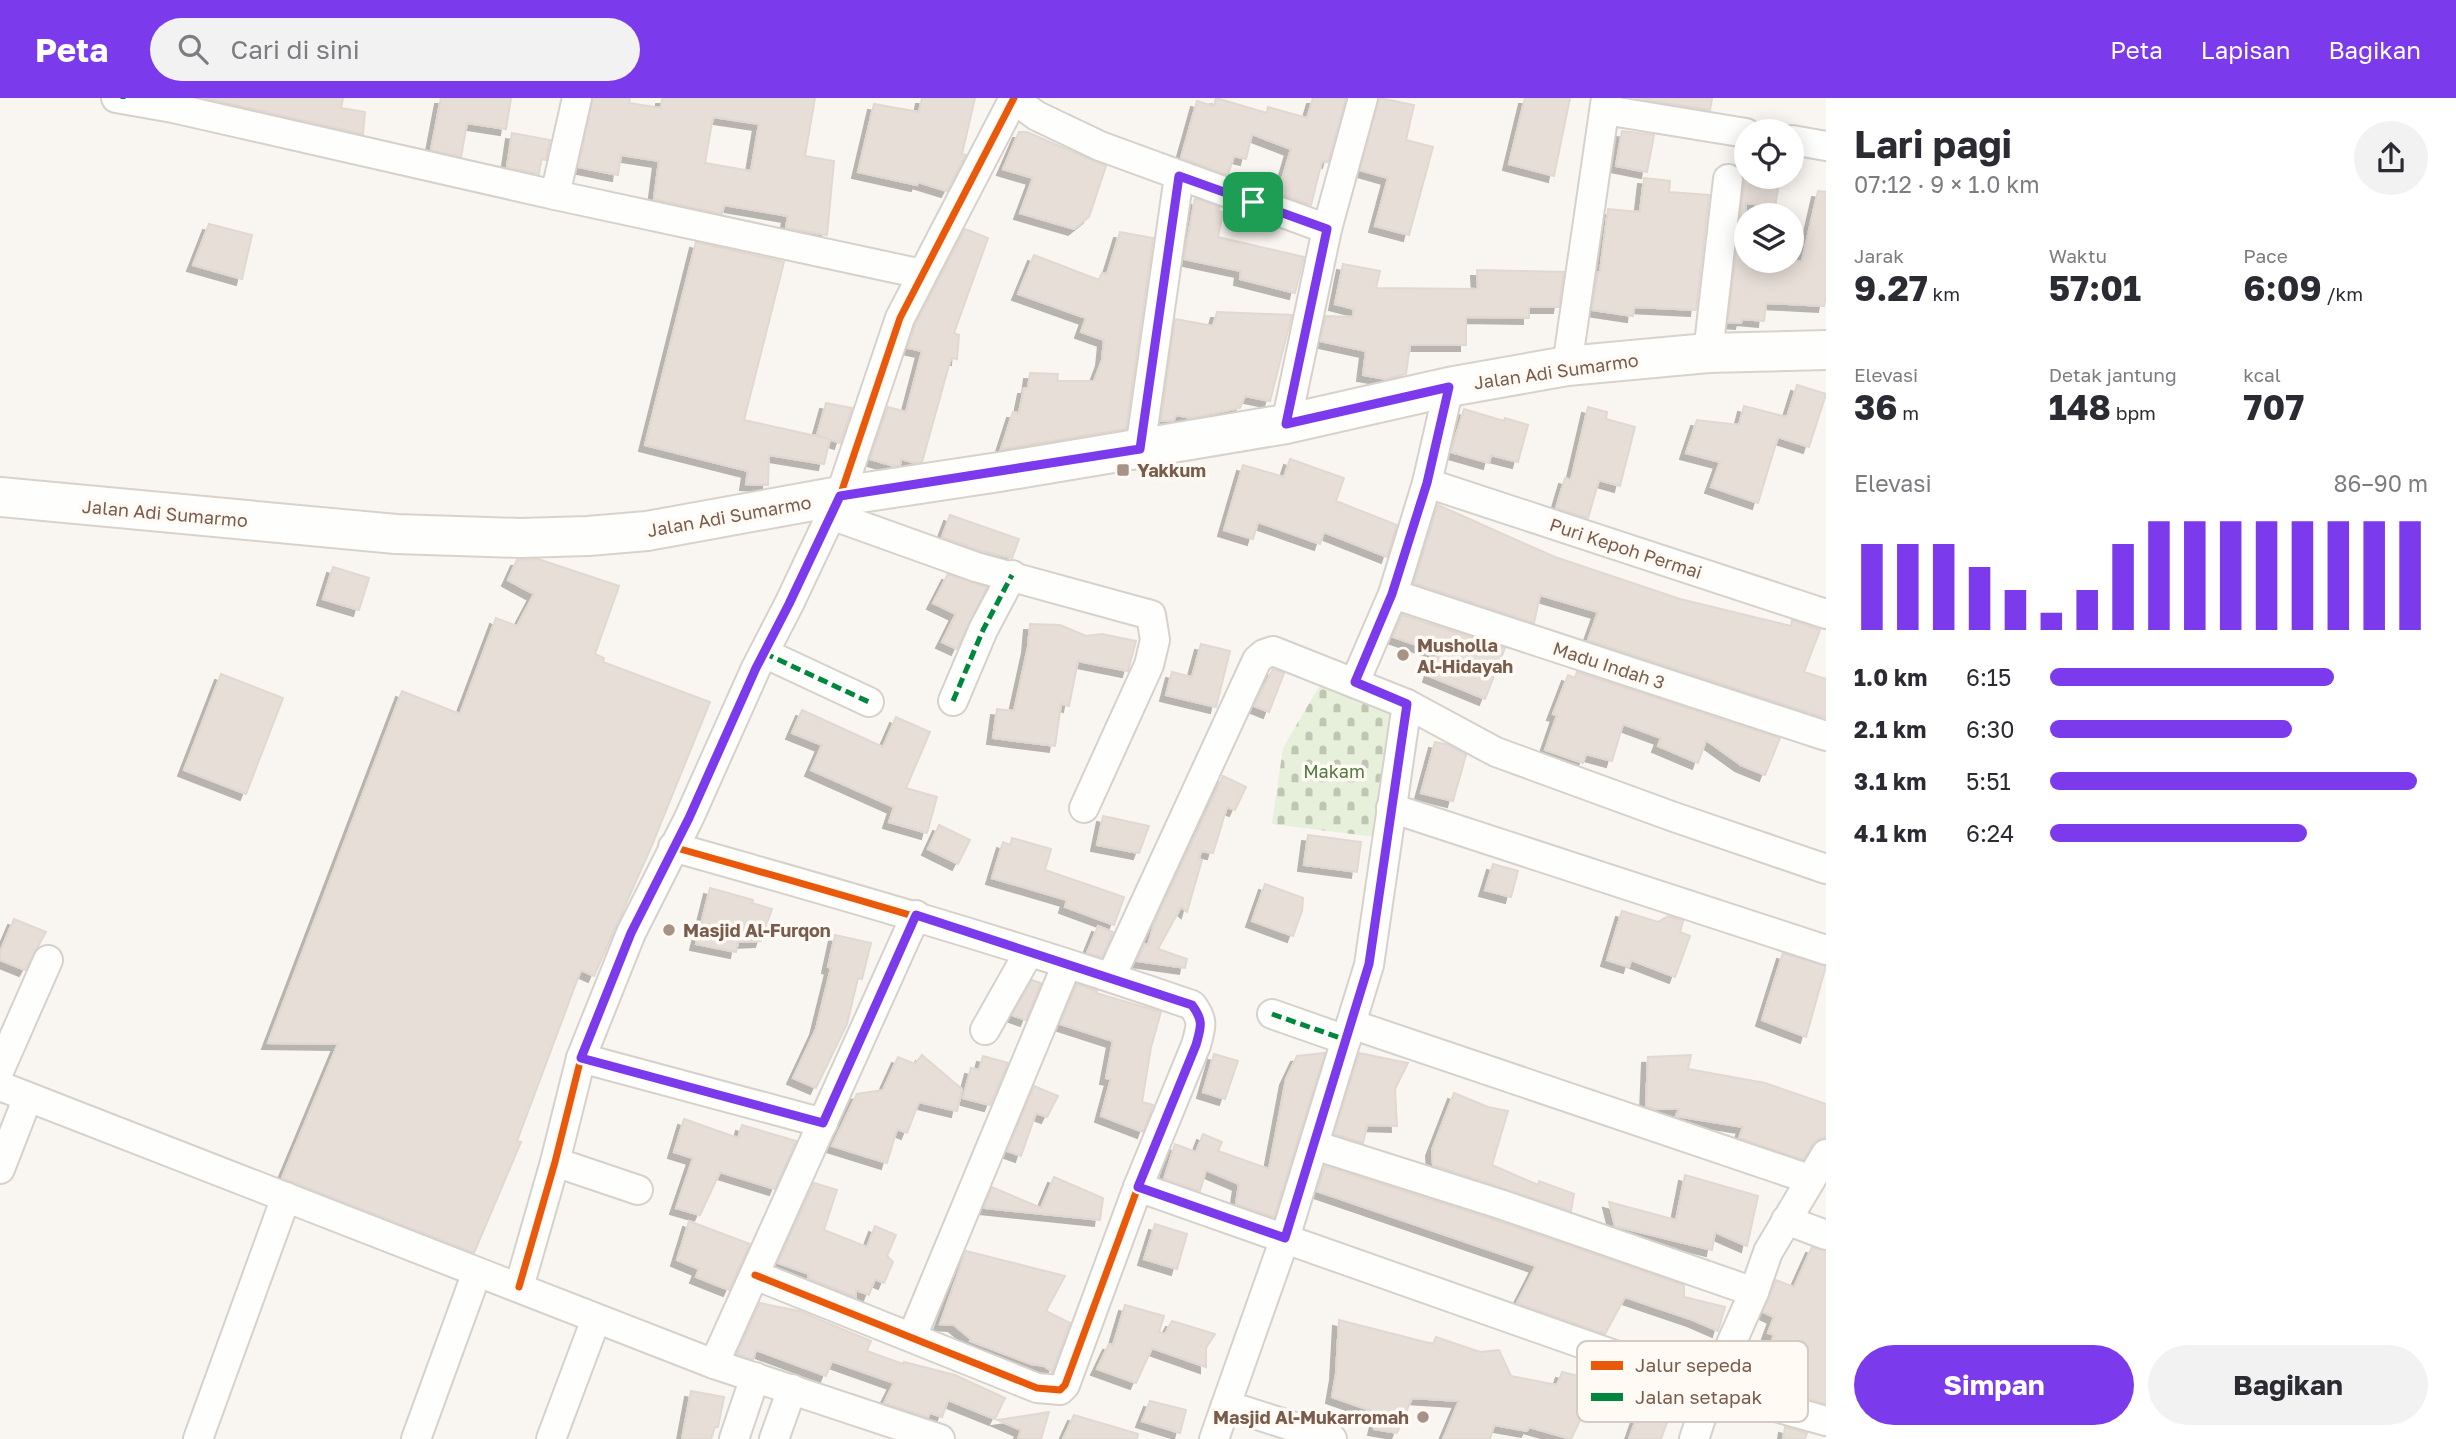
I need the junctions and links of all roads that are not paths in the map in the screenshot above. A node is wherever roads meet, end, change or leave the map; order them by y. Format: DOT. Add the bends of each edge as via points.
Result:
graph roads {
  1 [pos="120,98"];
  2 [pos="577,98"];
  3 [pos="1363,98"];
  4 [pos="1013,99"];
  5 [pos="1606,104"];
  6 [pos="1734,131"];
  7 [pos="1804,142"];
  8 [pos="1826,146"];
  9 [pos="1179,176"];
  10 [pos="1728,179"];
  11 [pos="555,195"];
  12 [pos="1327,229"];
  13 [pos="922,275"];
  14 [pos="1826,350"];
  15 [pos="1708,353"];
  16 [pos="1567,366"];
  17 [pos="1449,387"];
  18 [pos="1286,424"];
  19 [pos="1140,449"];
  20 [pos="1427,483"];
  21 [pos="0,497"];
  22 [pos="835,505"];
  23 [pos="1012,575"];
  24 [pos="1392,594"];
  25 [pos="1826,614"];
  26 [pos="764,653"];
  27 [pos="1355,682"];
  28 [pos="953,701"];
  29 [pos="869,702"];
  30 [pos="1407,704"];
  31 [pos="1826,736"];
  32 [pos="1084,808"];
  33 [pos="1391,808"];
  34 [pos="673,847"];
  35 [pos="1826,869"];
  36 [pos="916,915"];
  37 [pos="1826,950"];
  38 [pos="1029,952"];
  39 [pos="48,960"];
  40 [pos="1066,964"];
  41 [pos="1111,977"];
  42 [pos="1272,1014"];
  43 [pos="985,1030"];
  44 [pos="1348,1032"];
  45 [pos="581,1058"];
  46 [pos="0,1069"];
  47 [pos="0,1086"];
  48 [pos="28,1097"];
  49 [pos="823,1123"];
  50 [pos="1314,1145"];
  51 [pos="1826,1154"];
  52 [pos="555,1163"];
  53 [pos="0,1169"];
  54 [pos="1809,1179"];
  55 [pos="1138,1187"];
  56 [pos="639,1190"];
  57 [pos="286,1198"];
  58 [pos="1786,1220"];
  59 [pos="1826,1235"];
  60 [pos="1285,1238"];
  61 [pos="478,1272"];
  62 [pos="755,1275"];
  63 [pos="519,1287"];
  64 [pos="1754,1292"];
  65 [pos="596,1319"];
  66 [pos="912,1337"];
  67 [pos="1732,1341"];
  68 [pos="1577,1342"];
  69 [pos="714,1364"];
  70 [pos="755,1377"];
  71 [pos="792,1389"];
  72 [pos="1226,1405"];
  73 [pos="1808,1416"];
  74 [pos="1826,1421"];
  75 [pos="1700,1422"];
  76 [pos="889,1430"];
  77 [pos="198,1439"];
  78 [pos="416,1439"];
  79 [pos="551,1439"];
  80 [pos="734,1439"];
  81 [pos="774,1439"];
  82 [pos="940,1439"];
  83 [pos="1214,1439"];
  84 [pos="1332,1439"];
  85 [pos="1694,1439"];
  1 -- 11 [label="street"];
  2 -- 11 [label="street"];
  3 -- 12 [label="street"];
  4 -- 9 [label="street" via="1037,116 1100,146"];
  4 -- 13 [label="street"];
  5 -- 6 [label="street"];
  5 -- 16 [label="street"];
  7 -- 8 [label="street"];
  9 -- 12 [label="street"];
  9 -- 19 [label="street"];
  10 -- 15 [label="street"];
  11 -- 13 [label="street"];
  12 -- 18 [label="street"];
  13 -- 22 [label="street" via="900,318"];
  14 -- 15 [label="main road, Jalan Adi Sumarmo"];
  15 -- 16 [label="main road, Jalan Adi Sumarmo"];
  16 -- 17 [label="main road, Jalan Adi Sumarmo"];
  17 -- 18 [label="main road, Jalan Adi Sumarmo"];
  17 -- 20 [label="street"];
  18 -- 19 [label="main road, Jalan Adi Sumarmo"];
  19 -- 22 [label="main road, Jalan Adi Sumarmo"];
  20 -- 24 [label="street"];
  20 -- 25 [label="street, Puri Kepoh Permai"];
  21 -- 22 [label="main road, Jalan Adi Sumarmo" via="396,534 520,538 646,531"];
  22 -- 23 [label="street" via="976,567"];
  22 -- 26 [label="street"];
  23 -- 28 [label="street"];
  23 -- 32 [label="street" via="1145,612 1153,621 1155,640 1149,665"];
  24 -- 27 [label="street"];
  24 -- 31 [label="street, Madu Indah 3"];
  26 -- 29 [label="street"];
  26 -- 34 [label="street"];
  27 -- 30 [label="street"];
  27 -- 41 [label="street" via="1273,652 1257,660"];
  30 -- 33 [label="street"];
  30 -- 35 [label="street" via="1496,752"];
  33 -- 37 [label="street"];
  33 -- 44 [label="street" via="1369,964"];
  34 -- 36 [label="street"];
  34 -- 45 [label="street" via="631,933"];
  36 -- 38 [label="street"];
  36 -- 49 [label="street"];
  38 -- 40 [label="street"];
  38 -- 43 [label="street"];
  39 -- 46 [label="street"];
  40 -- 41 [label="street"];
  40 -- 66 [label="street"];
  41 -- 55 [label="street" via="1192,1005 1200,1016 1196,1045"];
  42 -- 44 [label="street"];
  44 -- 50 [label="street"];
  44 -- 54 [label="street"];
  45 -- 49 [label="street"];
  45 -- 52 [label="street"];
  47 -- 48 [label="street"];
  48 -- 53 [label="street"];
  48 -- 57 [label="street"];
  49 -- 62 [label="street"];
  50 -- 60 [label="street"];
  50 -- 64 [label="street"];
  51 -- 54 [label="street"];
  52 -- 56 [label="street"];
  52 -- 63 [label="street"];
  54 -- 58 [label="street"];
  55 -- 60 [label="street"];
  55 -- 66 [label="street" via="1060,1390 1037,1388"];
  57 -- 61 [label="street"];
  57 -- 77 [label="street"];
  58 -- 59 [label="street"];
  58 -- 64 [label="street"];
  60 -- 68 [label="street"];
  60 -- 72 [label="street"];
  61 -- 63 [label="street"];
  61 -- 78 [label="street"];
  62 -- 66 [label="street"];
  62 -- 69 [label="street"];
  63 -- 65 [label="street"];
  64 -- 67 [label="street"];
  65 -- 69 [label="street"];
  65 -- 79 [label="street"];
  69 -- 70 [label="street"];
  70 -- 71 [label="street"];
  70 -- 80 [label="street"];
  71 -- 76 [label="street"];
  71 -- 81 [label="street"];
  72 -- 83 [label="street"];
  72 -- 84 [label="street"];
  73 -- 74 [label="street"];
  75 -- 85 [label="street"];
  76 -- 82 [label="street"];
}
